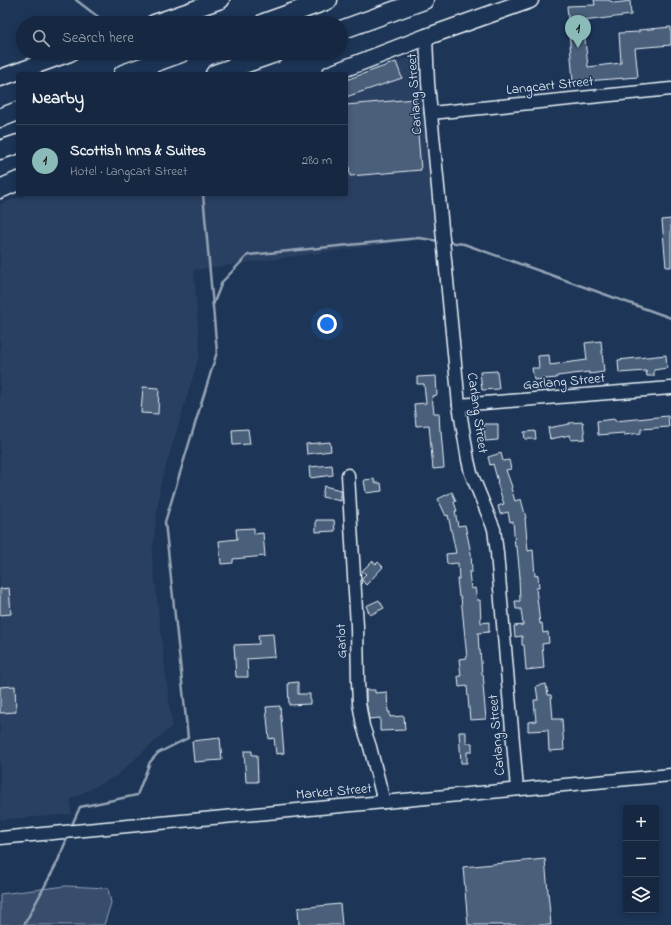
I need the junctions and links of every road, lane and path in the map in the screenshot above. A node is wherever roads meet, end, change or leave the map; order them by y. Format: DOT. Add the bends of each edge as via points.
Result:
graph roads {
  1 [pos="221,0"];
  2 [pos="328,0"];
  3 [pos="424,0"];
  4 [pos="530,0"];
  5 [pos="174,16"];
  6 [pos="283,16"];
  7 [pos="348,27"];
  8 [pos="426,37"];
  9 [pos="50,60"];
  10 [pos="162,60"];
  11 [pos="255,60"];
  12 [pos="272,60"];
  13 [pos="16,72"];
  14 [pos="17,72"];
  15 [pos="129,72"];
  16 [pos="221,72"];
  17 [pos="246,72"];
  18 [pos="335,72"];
  19 [pos="0,78"];
  20 [pos="671,89"];
  21 [pos="16,112"];
  22 [pos="431,113"];
  23 [pos="0,118"];
  24 [pos="16,145"];
  25 [pos="0,150"];
  26 [pos="16,182"];
  27 [pos="16,186"];
  28 [pos="0,190"];
  29 [pos="671,388"];
  30 [pos="459,405"];
  31 [pos="348,476"];
  32 [pos="671,775"];
  33 [pos="517,790"];
  34 [pos="384,802"];
  35 [pos="0,838"];
  1 -- 5 [label="main road"];
  2 -- 6 [label="highway"];
  3 -- 7 [label="highway"];
  4 -- 8 [label="main road"];
  8 -- 18 [label="main road"];
  8 -- 22 [label="street, Carlang Street"];
  9 -- 14 [label="main road"];
  10 -- 15 [label="highway"];
  11 -- 16 [label="highway"];
  12 -- 17 [label="highway"];
  13 -- 19 [label="main road"];
  20 -- 22 [label="street, Langcart Street"];
  21 -- 23 [label="highway"];
  22 -- 30 [label="street, Carlang Street"];
  24 -- 25 [label="highway"];
  26 -- 28 [label="highway"];
  27 -- 28 [label="main road"];
  29 -- 30 [label="street, Garlang Street"];
  30 -- 33 [label="street, Carlang Street" via="471,473 494,529"];
  31 -- 34 [label="street, Garlot" via="359,703"];
  32 -- 33 [label="street, Market Street"];
  33 -- 34 [label="street, Market Street"];
  34 -- 35 [label="street, Market Street"];
}
